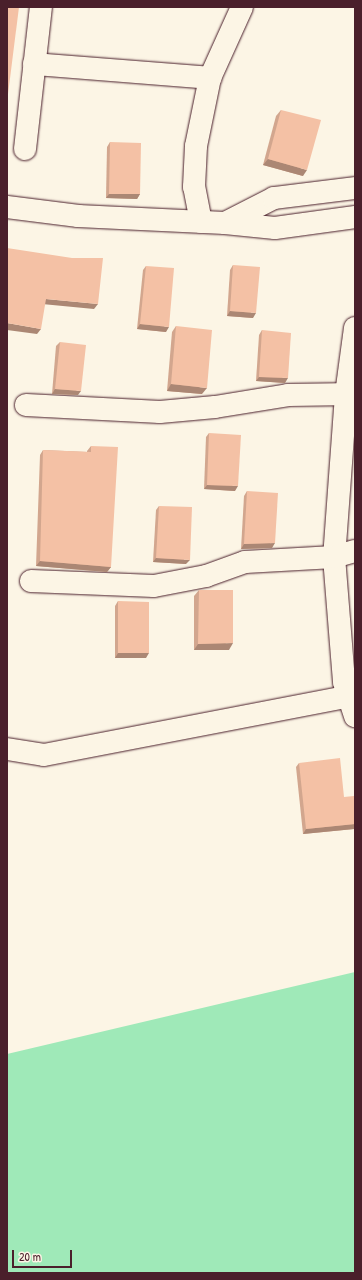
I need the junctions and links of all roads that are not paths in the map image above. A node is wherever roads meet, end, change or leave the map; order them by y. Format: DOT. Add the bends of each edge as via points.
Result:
graph roads {
  1 [pos="41,7"];
  2 [pos="242,7"];
  3 [pos="34,64"];
  4 [pos="210,78"];
  5 [pos="25,149"];
  6 [pos="355,188"];
  7 [pos="7,207"];
  8 [pos="355,217"];
  9 [pos="201,222"];
  10 [pos="225,223"];
  11 [pos="355,328"];
  12 [pos="350,395"];
  13 [pos="26,405"];
  14 [pos="355,551"];
  15 [pos="334,557"];
  16 [pos="31,580"];
  17 [pos="349,661"];
  18 [pos="352,706"];
  19 [pos="7,749"];
  1 -- 3 [label="street"];
  2 -- 4 [label="street"];
  3 -- 4 [label="street"];
  3 -- 5 [label="street"];
  4 -- 9 [label="street" via="196,146 194,187"];
  6 -- 10 [label="street" via="274,198"];
  7 -- 9 [label="street" via="78,216"];
  8 -- 10 [label="street" via="275,228"];
  9 -- 10 [label="street"];
  11 -- 12 [label="street"];
  12 -- 13 [label="street" via="288,395 214,407 160,412"];
  12 -- 15 [label="street"];
  14 -- 15 [label="street"];
  15 -- 16 [label="street" via="245,562 206,576 154,586"];
  15 -- 17 [label="street"];
  17 -- 18 [label="street" via="344,682"];
  18 -- 19 [label="street" via="201,723 44,756"];
}
